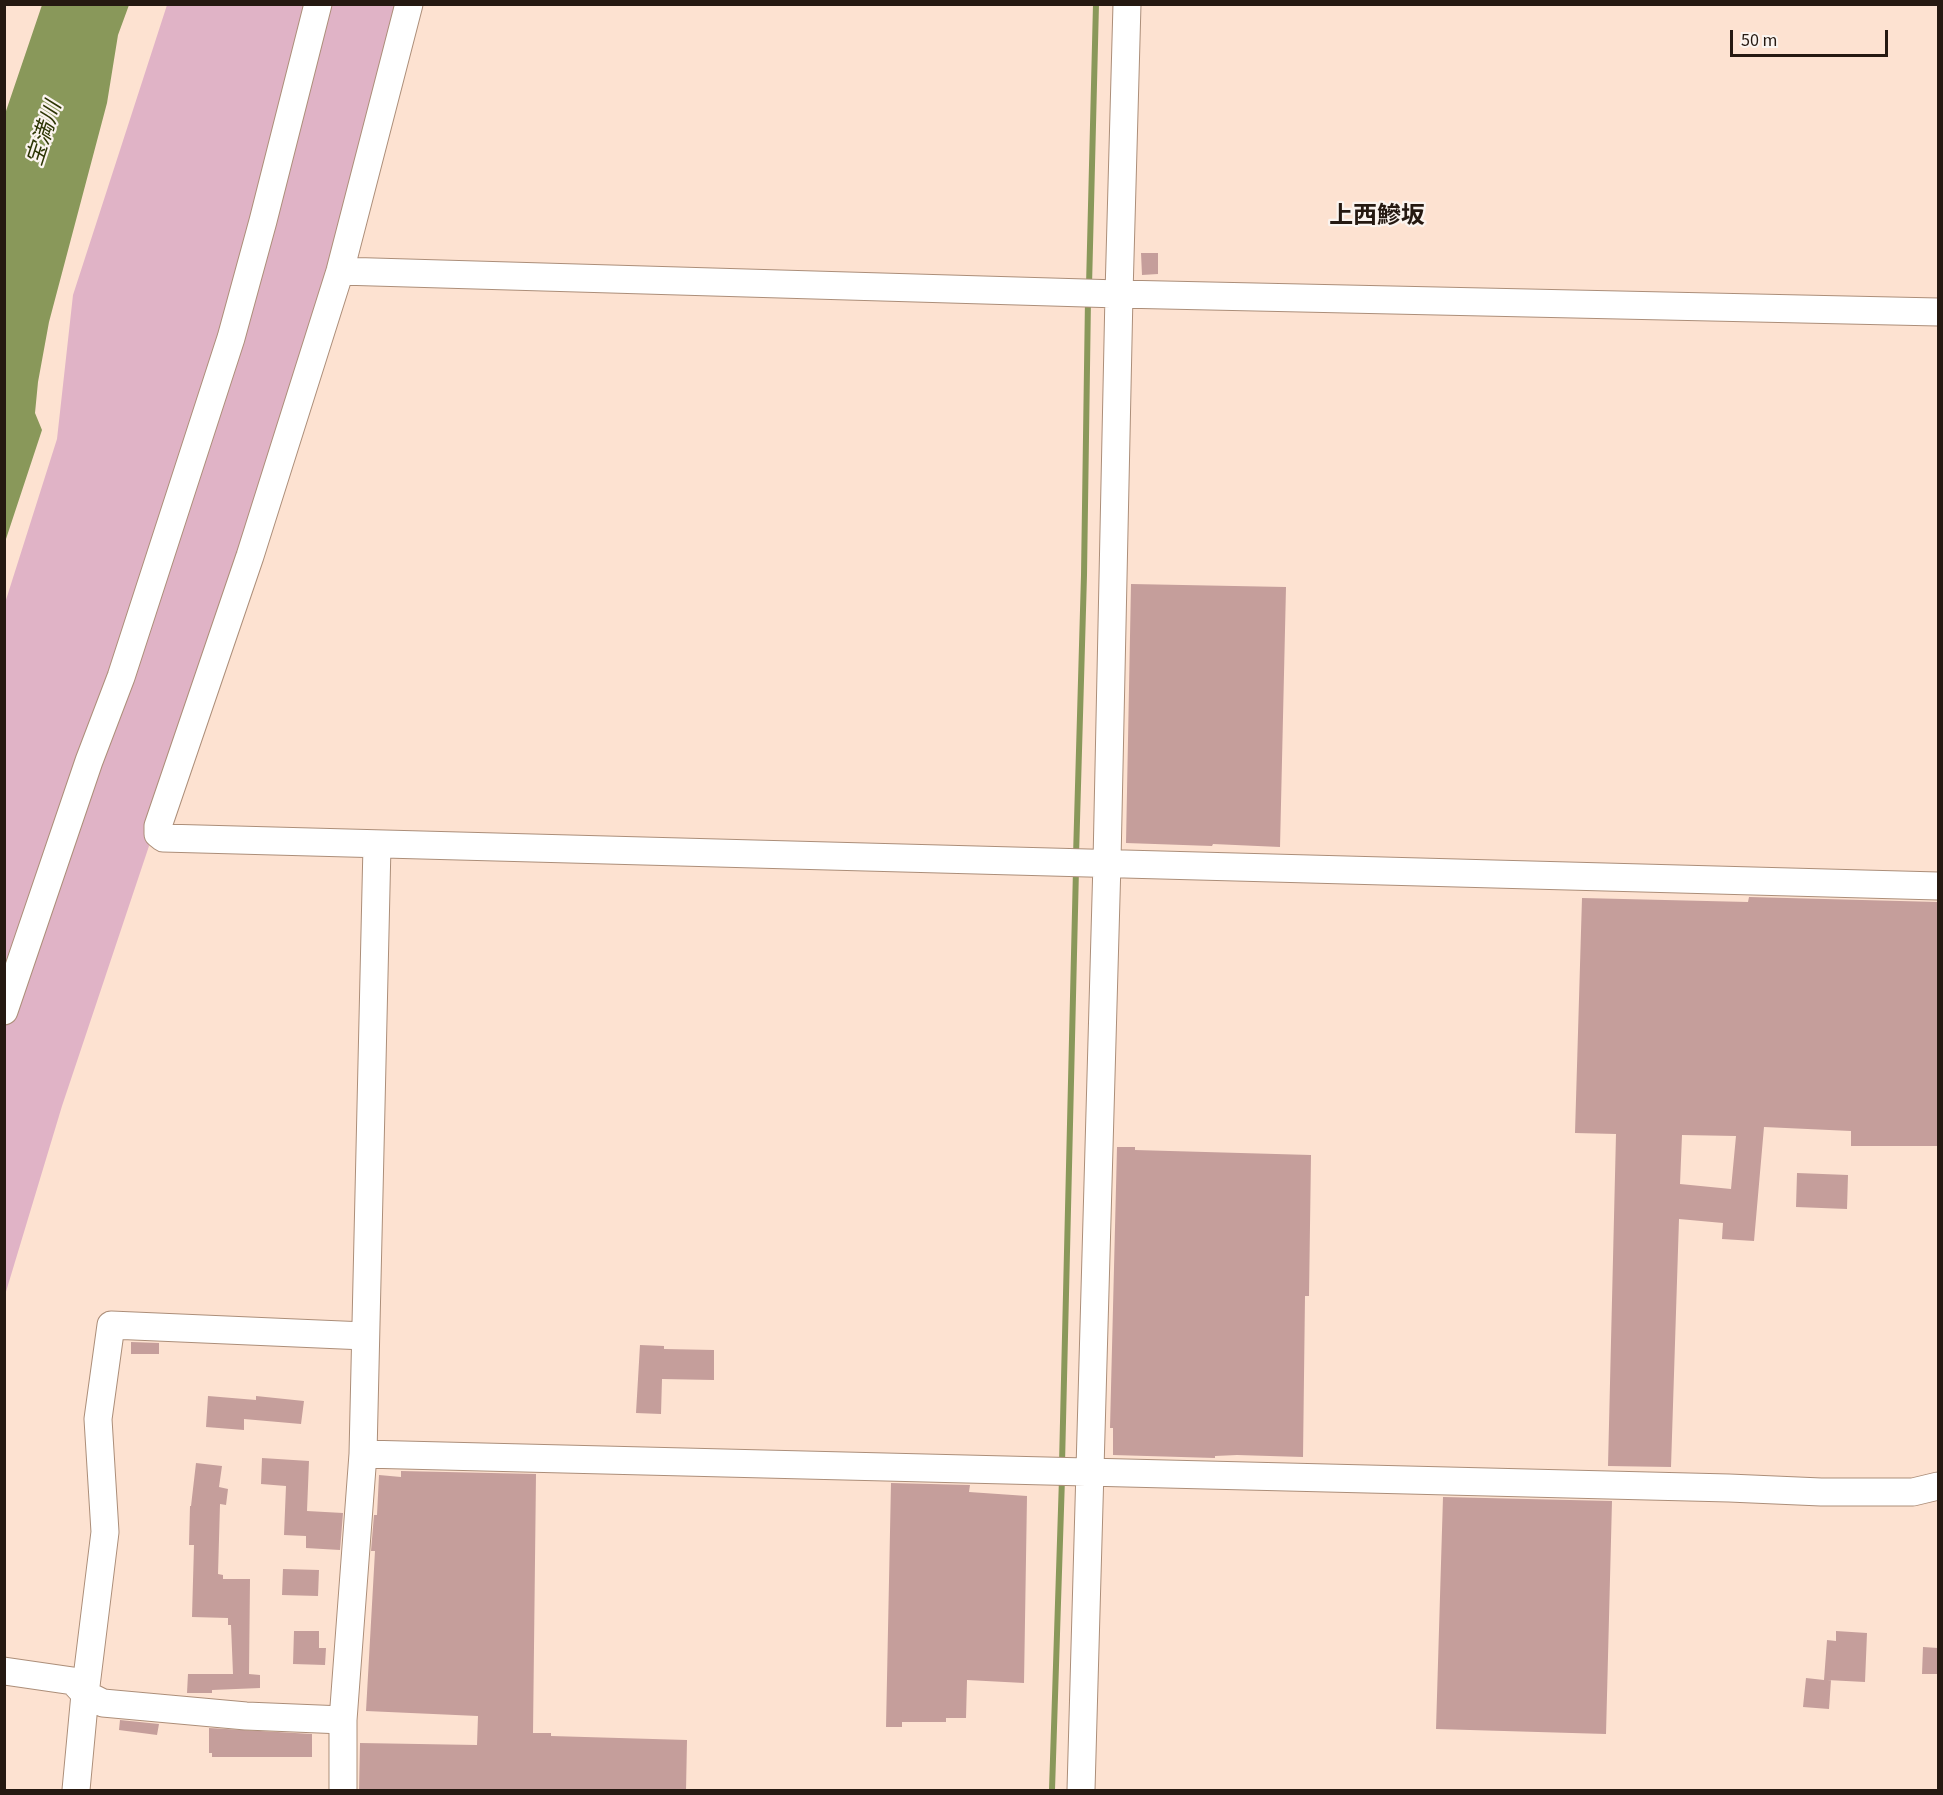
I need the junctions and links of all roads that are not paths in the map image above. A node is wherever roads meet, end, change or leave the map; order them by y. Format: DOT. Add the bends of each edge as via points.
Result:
graph roads {
  1 [pos="318,4"];
  2 [pos="409,4"];
  3 [pos="1127,4"];
  4 [pos="340,271"];
  5 [pos="1100,292"];
  6 [pos="1938,312"];
  7 [pos="376,845"];
  8 [pos="1099,862"];
  9 [pos="1938,886"];
  10 [pos="4,1011"];
  11 [pos="365,1336"];
  12 [pos="363,1454"];
  13 [pos="1082,1472"];
  14 [pos="1938,1486"];
  15 [pos="4,1671"];
  16 [pos="85,1694"];
  17 [pos="343,1720"];
  18 [pos="76,1791"];
  19 [pos="343,1791"];
  20 [pos="1081,1791"];
  1 -- 10 [label="street" via="227,349 128,655"];
  2 -- 4 [label="street"];
  3 -- 5 [label="street"];
  4 -- 5 [label="street"];
  4 -- 7 [label="street" via="158,834 163,838"];
  5 -- 6 [label="street"];
  5 -- 8 [label="street"];
  7 -- 8 [label="street"];
  7 -- 11 [label="street"];
  8 -- 9 [label="street"];
  8 -- 13 [label="street"];
  11 -- 12 [label="street"];
  11 -- 16 [label="street" via="111,1325 98,1419 105,1532"];
  12 -- 13 [label="street"];
  12 -- 17 [label="street"];
  13 -- 14 [label="street" via="1821,1492 1913,1492"];
  13 -- 20 [label="street"];
  15 -- 16 [label="street" via="73,1681"];
  16 -- 17 [label="street" via="103,1703 140,1707"];
  16 -- 18 [label="street"];
  17 -- 19 [label="street"];
}
